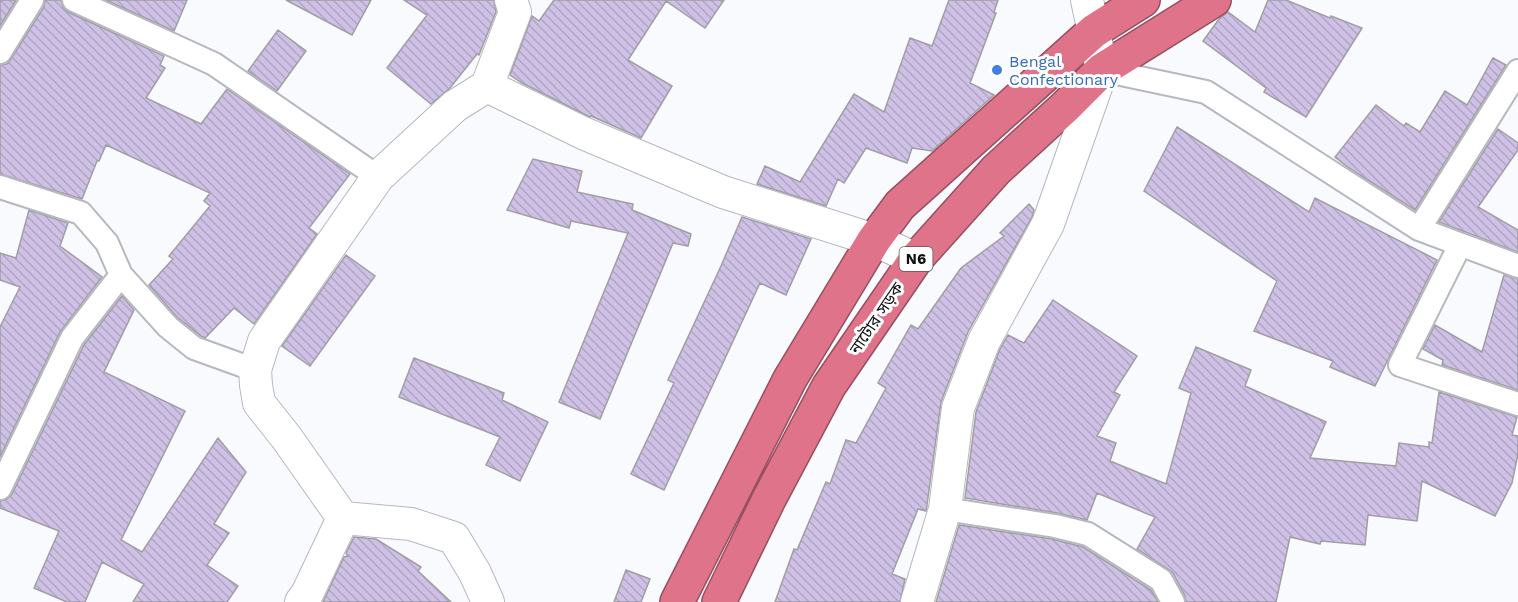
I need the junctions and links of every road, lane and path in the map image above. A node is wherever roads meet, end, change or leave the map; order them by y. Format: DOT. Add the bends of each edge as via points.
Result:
graph roads {
  1 [pos="32,0"];
  2 [pos="74,0"];
  3 [pos="512,0"];
  4 [pos="1087,0"];
  5 [pos="1143,0"];
  6 [pos="1214,0"];
  7 [pos="1094,31"];
  8 [pos="0,52"];
  9 [pos="1102,70"];
  10 [pos="1518,70"];
  11 [pos="487,86"];
  12 [pos="378,177"];
  13 [pos="0,187"];
  14 [pos="1419,229"];
  15 [pos="874,240"];
  16 [pos="1460,245"];
  17 [pos="916,259"];
  18 [pos="1518,266"];
  19 [pos="121,275"];
  20 [pos="255,370"];
  21 [pos="1518,404"];
  22 [pos="0,488"];
  23 [pos="945,508"];
  24 [pos="343,518"];
  25 [pos="301,602"];
  26 [pos="488,602"];
  27 [pos="677,602"];
  28 [pos="719,602"];
  29 [pos="917,602"];
  30 [pos="1173,602"];
  1 -- 8 [label="street"];
  2 -- 12 [label="street" via="214,64"];
  3 -- 11 [label="street" via="515,12"];
  4 -- 7 [label="street"];
  5 -- 7 [label="highway, N6"];
  6 -- 9 [label="highway, নাটোর সড়ক / N6"];
  7 -- 9 [label="street"];
  7 -- 15 [label="highway, N6" via="900,205"];
  9 -- 14 [label="street" via="1206,92"];
  9 -- 17 [label="highway, নাটোর সড়ক / N6" via="996,170"];
  9 -- 23 [label="street" via="1048,224 984,341 958,408"];
  10 -- 14 [label="street"];
  11 -- 12 [label="street" via="455,106"];
  11 -- 15 [label="street" via="583,133 723,192"];
  12 -- 20 [label="street" via="264,340"];
  13 -- 19 [label="street" via="81,213 107,243"];
  14 -- 16 [label="street"];
  15 -- 17 [label="street"];
  15 -- 27 [label="highway, N6" via="790,379"];
  16 -- 18 [label="street"];
  16 -- 21 [label="street" via="1400,365"];
  17 -- 28 [label="highway, নাটোর সড়ক / N6" via="829,386"];
  19 -- 20 [label="street" via="168,327 194,348"];
  19 -- 22 [label="street" via="72,338"];
  20 -- 24 [label="street" via="259,403"];
  23 -- 29 [label="street"];
  23 -- 30 [label="street" via="1088,534 1161,580"];
  24 -- 25 [label="street"];
  24 -- 26 [label="street" via="411,524 454,538"];
}
